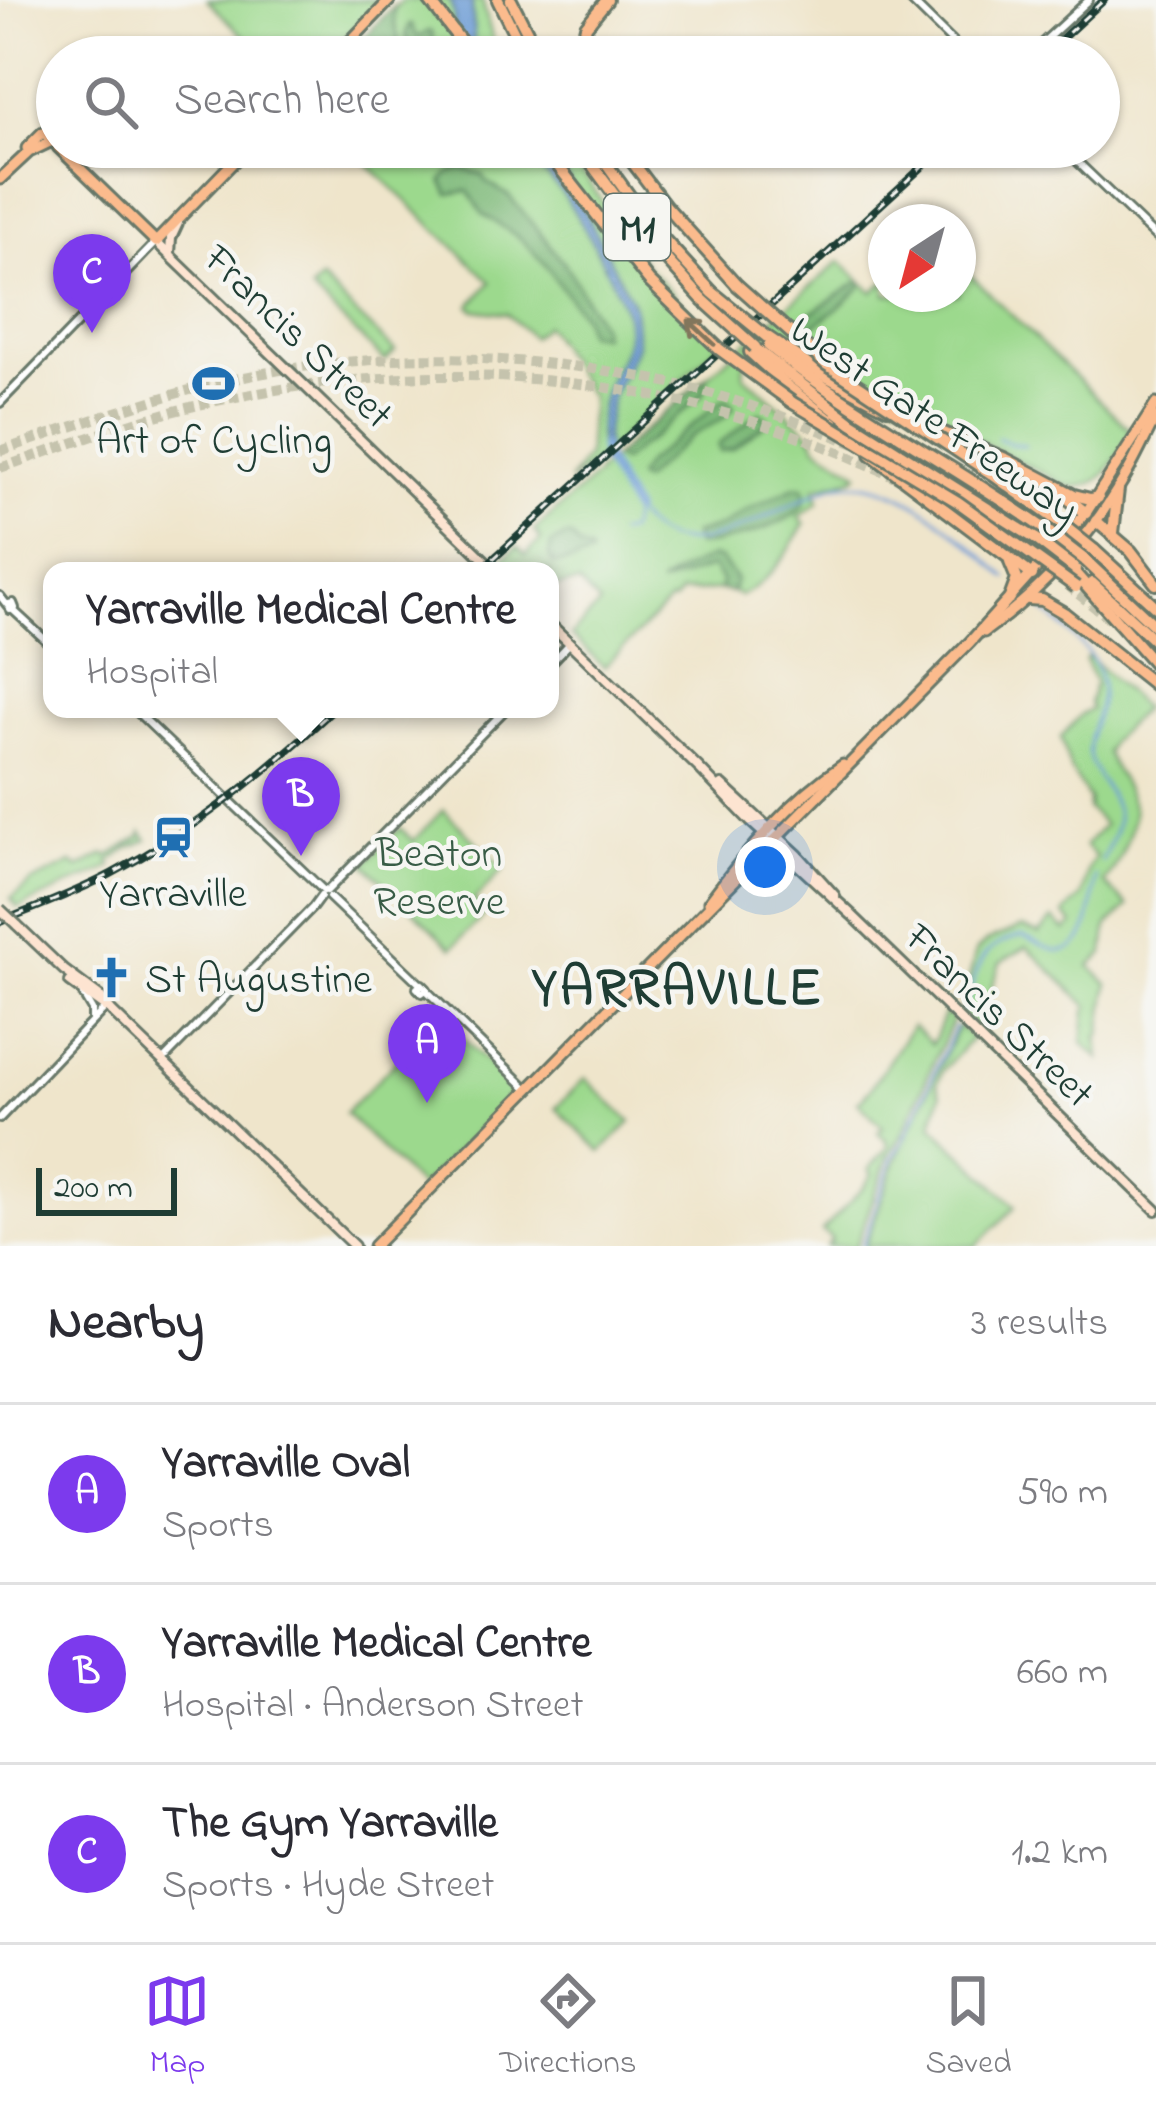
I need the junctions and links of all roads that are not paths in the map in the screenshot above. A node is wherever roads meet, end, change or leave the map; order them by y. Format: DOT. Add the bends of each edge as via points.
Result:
graph roads {
  1 [pos="390,0"];
  2 [pos="428,0"];
  3 [pos="498,0"];
  4 [pos="511,0"];
  5 [pos="607,0"];
  6 [pos="910,0"];
  7 [pos="1089,0"];
  8 [pos="355,36"];
  9 [pos="456,36"];
  10 [pos="516,36"];
  11 [pos="529,36"];
  12 [pos="585,36"];
  13 [pos="947,36"];
  14 [pos="1050,36"];
  15 [pos="36,140"];
  16 [pos="36,148"];
  17 [pos="14,164"];
  18 [pos="80,168"];
  19 [pos="228,168"];
  20 [pos="560,168"];
  21 [pos="594,168"];
  22 [pos="609,168"];
  23 [pos="637,168"];
  24 [pos="1084,168"];
  25 [pos="0,178"];
  26 [pos="181,217"];
  27 [pos="1156,237"];
  28 [pos="156,242"];
  29 [pos="170,255"];
  30 [pos="707,296"];
  31 [pos="758,344"];
  32 [pos="0,403"];
  33 [pos="1156,404"];
  34 [pos="1156,417"];
  35 [pos="1027,470"];
  36 [pos="1118,489"];
  37 [pos="1097,498"];
  38 [pos="1091,517"];
  39 [pos="1114,535"];
  40 [pos="997,549"];
  41 [pos="487,562"];
  42 [pos="1082,562"];
  43 [pos="1031,575"];
  44 [pos="1156,584"];
  45 [pos="1042,585"];
  46 [pos="0,595"];
  47 [pos="1010,598"];
  48 [pos="1029,599"];
  49 [pos="1156,607"];
  50 [pos="1064,613"];
  51 [pos="1156,627"];
  52 [pos="559,633"];
  53 [pos="43,637"];
  54 [pos="970,642"];
  55 [pos="1156,642"];
  56 [pos="570,643"];
  57 [pos="559,655"];
  58 [pos="1156,666"];
  59 [pos="1156,686"];
  60 [pos="143,718"];
  61 [pos="497,718"];
  62 [pos="857,755"];
  63 [pos="699,768"];
  64 [pos="749,807"];
  65 [pos="784,815"];
  66 [pos="772,836"];
  67 [pos="326,894"];
  68 [pos="0,912"];
  69 [pos="15,926"];
  70 [pos="80,989"];
  71 [pos="108,1008"];
  72 [pos="92,1023"];
  73 [pos="163,1060"];
  74 [pos="528,1089"];
  75 [pos="0,1118"];
  76 [pos="1156,1210"];
  77 [pos="354,1246"];
  78 [pos="374,1246"];
  1 -- 8 [label="main road"];
  2 -- 9 [label="highway"];
  3 -- 10 [label="highway"];
  4 -- 11 [label="highway"];
  5 -- 12 [label="highway"];
  6 -- 13 [label="street"];
  7 -- 14 [label="street"];
  15 -- 17 [label="main road, Francis Street"];
  16 -- 17 [label="main road"];
  17 -- 25 [label="main road"];
  18 -- 28 [label="main road, Francis Street"];
  19 -- 26 [label="main road"];
  58 -- 20 [label="highway, one-way, bridge" via="1076,587 728,357 649,281"];
  21 -- 30 [label="highway, West Gate Freeway / M1" via="640,230"];
  22 -- 30 [label="highway, West Gate Freeway / M1"];
  23 -- 42 [label="highway, M1, bridge" via="778,324 1059,522"];
  24 -- 27 [label="street"];
  26 -- 28 [label="main road"];
  26 -- 29 [label="main road"];
  28 -- 29 [label="main road, Francis Street"];
  28 -- 32 [label="street"];
  29 -- 41 [label="main road, Francis Street"];
  30 -- 31 [label="highway, West Gate Freeway / M1, bridge"];
  31 -- 35 [label="highway"];
  31 -- 40 [label="highway" via="787,386"];
  31 -- 42 [label="highway, West Gate Freeway / M1, bridge" via="988,489"];
  31 -- 42 [label="highway, West Gate Freeway / M1, bridge" via="852,423 1058,555"];
  33 -- 37 [label="main road"];
  34 -- 36 [label="main road"];
  35 -- 37 [label="highway"];
  35 -- 38 [label="highway"];
  36 -- 38 [label="main road"];
  36 -- 39 [label="highway"];
  37 -- 38 [label="main road"];
  38 -- 39 [label="highway"];
  38 -- 43 [label="main road"];
  38 -- 45 [label="main road"];
  39 -- 44 [label="highway"];
  40 -- 43 [label="highway"];
  40 -- 47 [label="highway" via="1016,574"];
  42 -- 49 [label="highway, M1"];
  42 -- 51 [label="highway, West Gate Freeway / M1"];
  42 -- 55 [label="highway, M1"];
  42 -- 58 [label="highway, M1"];
  43 -- 45 [label="main road"];
  43 -- 47 [label="main road"];
  45 -- 48 [label="main road"];
  45 -- 50 [label="highway"];
  46 -- 53 [label="street"];
  47 -- 54 [label="main road"];
  48 -- 50 [label="highway"];
  48 -- 54 [label="main road"];
  50 -- 59 [label="highway"];
  52 -- 56 [label="main road, Francis Street"];
  54 -- 62 [label="main road"];
  56 -- 57 [label="street"];
  56 -- 63 [label="main road, Francis Street"];
  60 -- 67 [label="street"];
  61 -- 67 [label="street"];
  62 -- 65 [label="main road"];
  62 -- 66 [label="main road"];
  63 -- 64 [label="main road, Francis Street"];
  63 -- 66 [label="main road, Francis Street"];
  64 -- 65 [label="main road"];
  64 -- 66 [label="main road, Francis Street"];
  65 -- 66 [label="main road"];
  66 -- 74 [label="main road"];
  66 -- 76 [label="main road, Francis Street"];
  67 -- 73 [label="street"];
  67 -- 74 [label="street"];
  68 -- 69 [label="main road, bridge"];
  69 -- 70 [label="main road"];
  69 -- 71 [label="main road"];
  70 -- 71 [label="main road"];
  70 -- 72 [label="street"];
  71 -- 72 [label="street"];
  71 -- 73 [label="main road"];
  72 -- 75 [label="street"];
  73 -- 77 [label="main road"];
  74 -- 78 [label="main road"];
}
